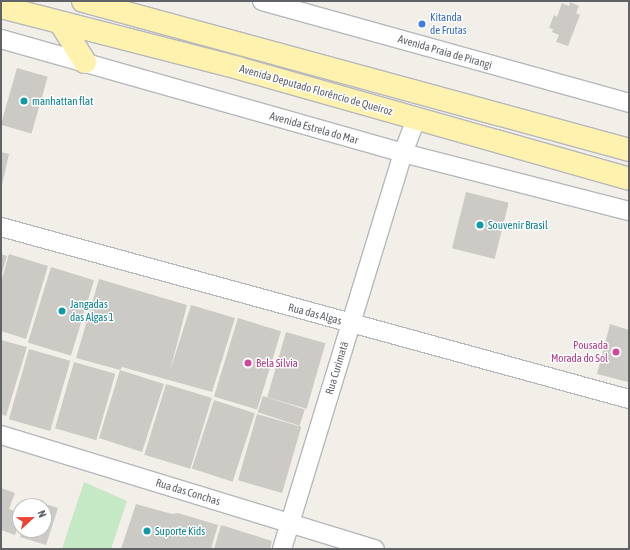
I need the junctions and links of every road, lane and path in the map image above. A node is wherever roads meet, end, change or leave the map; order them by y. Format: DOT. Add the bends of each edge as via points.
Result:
graph roads {
  1 [pos="83,1"];
  2 [pos="262,1"];
  3 [pos="1,7"];
  4 [pos="61,24"];
  5 [pos="1,39"];
  6 [pos="84,62"];
  7 [pos="629,103"];
  8 [pos="416,118"];
  9 [pos="629,150"];
  10 [pos="402,153"];
  11 [pos="629,179"];
  12 [pos="629,211"];
  13 [pos="1,227"];
  14 [pos="350,323"];
  15 [pos="629,399"];
  16 [pos="1,435"];
  17 [pos="291,523"];
  18 [pos="282,549"];
  19 [pos="375,549"];
  1 -- 9 [label="main road"];
  2 -- 7 [label="street, Avenida Praia de Pirangi"];
  3 -- 4 [label="main road, Avenida Deputado Florêncio de Queiroz"];
  4 -- 6 [label="main road"];
  4 -- 8 [label="main road, Avenida Deputado Florêncio de Queiroz" via="238,68"];
  5 -- 6 [label="street, Avenida Estrela do Mar"];
  6 -- 10 [label="street, Avenida Estrela do Mar"];
  8 -- 10 [label="street, Rua Curimatã"];
  8 -- 11 [label="main road, Avenida Deputado Florêncio de Queiroz"];
  10 -- 12 [label="street, Avenida Estrela do Mar"];
  10 -- 14 [label="street, Rua Curimatã"];
  13 -- 14 [label="street, Rua das Algas"];
  14 -- 15 [label="street, Rua das Algas"];
  14 -- 17 [label="street, Rua Curimatã"];
  16 -- 17 [label="street, Rua das Conchas"];
  17 -- 18 [label="street, Rua Curimatã"];
  17 -- 19 [label="street, Rua das Conchas"];
}
